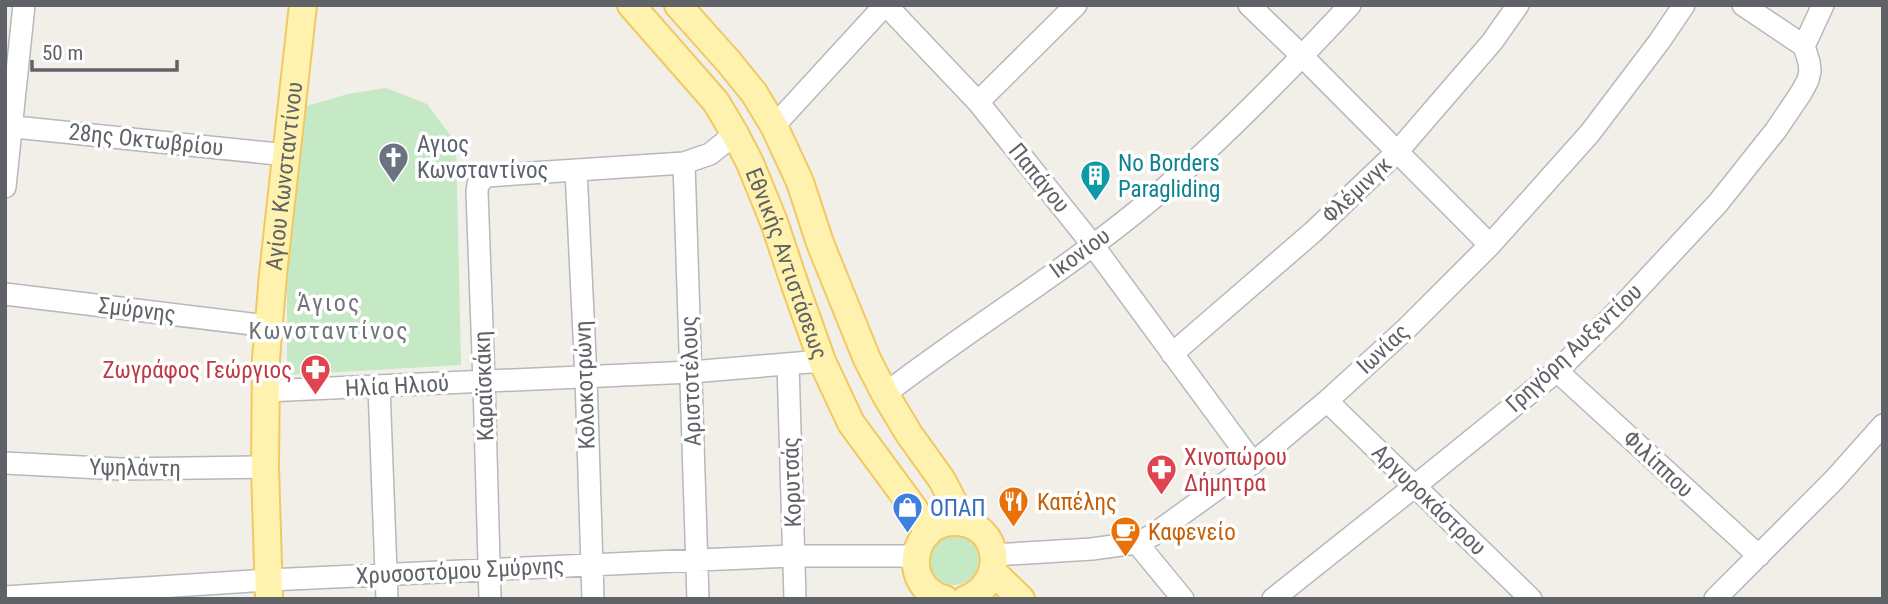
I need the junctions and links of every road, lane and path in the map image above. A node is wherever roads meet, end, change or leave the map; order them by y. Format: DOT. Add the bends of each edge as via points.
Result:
graph roads {
  1 [pos="24,5"];
  2 [pos="303,5"];
  3 [pos="631,5"];
  4 [pos="678,5"];
  5 [pos="886,5"];
  6 [pos="1076,5"];
  7 [pos="1249,5"];
  8 [pos="1350,5"];
  9 [pos="1518,5"];
  10 [pos="1684,5"];
  11 [pos="1743,5"];
  12 [pos="1823,5"];
  13 [pos="1804,46"];
  14 [pos="1302,56"];
  15 [pos="978,102"];
  16 [pos="8,126"];
  17 [pos="774,126"];
  18 [pos="735,134"];
  19 [pos="1398,151"];
  20 [pos="287,155"];
  21 [pos="684,163"];
  22 [pos="576,170"];
  23 [pos="5,187"];
  24 [pos="1092,244"];
  25 [pos="1490,245"];
  26 [pos="5,294"];
  27 [pos="268,326"];
  28 [pos="1172,354"];
  29 [pos="822,361"];
  30 [pos="788,364"];
  31 [pos="1557,371"];
  32 [pos="691,372"];
  33 [pos="586,377"];
  34 [pos="484,382"];
  35 [pos="379,387"];
  36 [pos="265,391"];
  37 [pos="885,394"];
  38 [pos="1327,401"];
  39 [pos="1883,425"];
  40 [pos="5,463"];
  41 [pos="1253,463"];
  42 [pos="265,467"];
  43 [pos="1415,486"];
  44 [pos="964,523"];
  45 [pos="1137,543"];
  46 [pos="921,545"];
  47 [pos="794,556"];
  48 [pos="1759,556"];
  49 [pos="698,560"];
  50 [pos="993,564"];
  51 [pos="592,565"];
  52 [pos="489,570"];
  53 [pos="386,574"];
  54 [pos="269,589"];
  55 [pos="5,597"];
  56 [pos="941,598"];
  57 [pos="387,599"];
  58 [pos="490,599"];
  59 [pos="593,599"];
  60 [pos="698,599"];
  61 [pos="795,599"];
  62 [pos="966,599"];
  63 [pos="1021,599"];
  64 [pos="1182,599"];
  65 [pos="1273,599"];
  66 [pos="1531,599"];
  67 [pos="1715,599"];
  1 -- 16 [label="street"];
  2 -- 20 [label="main road, Αγίου Κωνσταντίνου"];
  3 -- 18 [label="main road, Εθνικής Αντιστάσεως" via="716,102"];
  4 -- 17 [label="main road, Εθνικής Αντιστάσεως" via="729,61"];
  5 -- 15 [label="street, Παπάγου"];
  5 -- 17 [label="street"];
  6 -- 15 [label="street"];
  7 -- 14 [label="street"];
  8 -- 14 [label="street, Ικονίου"];
  9 -- 19 [label="street, Φλέμινγκ" via="1492,43"];
  10 -- 25 [label="street, Ιωνίας" via="1590,133"];
  11 -- 13 [label="street"];
  12 -- 13 [label="street"];
  13 -- 31 [label="street, Γρηγόρη Αυξεντίου" via="1808,80 1776,130 1718,203"];
  14 -- 19 [label="street"];
  14 -- 24 [label="street, Ικονίου" via="1193,163"];
  15 -- 24 [label="street, Παπάγου"];
  16 -- 20 [label="street, 28ης Οκτωβρίου"];
  16 -- 23 [label="street"];
  17 -- 37 [label="main road, Εθνικής Αντιστάσεως"];
  18 -- 21 [label="street" via="710,154"];
  18 -- 29 [label="main road, Εθνικής Αντιστάσεως" via="774,222"];
  19 -- 25 [label="street"];
  19 -- 28 [label="street, Φλέμινγκ"];
  20 -- 27 [label="main road, Αγίου Κωνσταντίνου"];
  21 -- 22 [label="street"];
  21 -- 32 [label="street, Αριστοτέλους"];
  22 -- 33 [label="street, Κολοκοτρώνη"];
  22 -- 34 [label="street, Καραϊσκάκη" via="486,176 478,184"];
  24 -- 28 [label="street, Παπάγου"];
  24 -- 37 [label="street, Ικονίου"];
  25 -- 38 [label="street, Ιωνίας"];
  26 -- 27 [label="street, Σμύρνης"];
  27 -- 36 [label="main road, Αγίου Κωνσταντίνου"];
  28 -- 41 [label="street, Παπάγου"];
  29 -- 30 [label="street, Ηλία Ηλιού"];
  29 -- 46 [label="main road, Εθνικής Αντιστάσεως" via="851,423 922,521"];
  30 -- 32 [label="street, Ηλία Ηλιού"];
  30 -- 47 [label="street, Κορυτσάς"];
  31 -- 43 [label="street, Γρηγόρη Αυξεντίου"];
  31 -- 48 [label="street, Φιλίππου"];
  32 -- 33 [label="street, Ηλία Ηλιού"];
  32 -- 49 [label="street, Αριστοτέλους"];
  33 -- 34 [label="street, Ηλία Ηλιού"];
  33 -- 51 [label="street, Κολοκοτρώνη"];
  34 -- 35 [label="street, Ηλία Ηλιού"];
  34 -- 52 [label="street, Καραϊσκάκη"];
  35 -- 36 [label="street, Ηλία Ηλιού"];
  35 -- 53 [label="street"];
  36 -- 42 [label="main road, Αγίου Κωνσταντίνου"];
  37 -- 44 [label="main road, Εθνικής Αντιστάσεως" via="942,480"];
  38 -- 41 [label="street, Ιωνίας"];
  38 -- 43 [label="street, Αργυροκάστρου"];
  39 -- 48 [label="street"];
  40 -- 42 [label="street, Υψηλάντη" via="120,469"];
  41 -- 45 [label="street, Ιωνίας"];
  42 -- 54 [label="main road, Αγίου Κωνσταντίνου"];
  43 -- 65 [label="street, Γρηγόρη Αυξεντίου"];
  43 -- 66 [label="street, Αργυροκάστρου"];
  44 -- 46 [label="main road" via="939,525"];
  44 -- 50 [label="main road" via="981,531 991,546"];
  45 -- 50 [label="street, Ιωνίας"];
  45 -- 64 [label="street"];
  46 -- 47 [label="street, Χρυσοστόμου Σμύρνης"];
  46 -- 56 [label="main road, Εθνικής Αντιστάσεως" via="916,566 923,585"];
  47 -- 49 [label="street, Χρυσοστόμου Σμύρνης"];
  47 -- 61 [label="street, Κορυτσάς"];
  48 -- 67 [label="street"];
  49 -- 51 [label="street, Χρυσοστόμου Σμύρνης"];
  49 -- 60 [label="street, Αριστοτέλους"];
  50 -- 62 [label="main road" via="983,589"];
  50 -- 63 [label="main road"];
  51 -- 52 [label="street, Χρυσοστόμου Σμύρνης"];
  51 -- 59 [label="street, Κολοκοτρώνη"];
  52 -- 53 [label="street, Χρυσοστόμου Σμύρνης"];
  52 -- 58 [label="street, Καραϊσκάκη"];
  53 -- 54 [label="street, Χρυσοστόμου Σμύρνης"];
  53 -- 57 [label="street"];
  54 -- 55 [label="street, Χρυσοστόμου Σμύρνης"];
}
